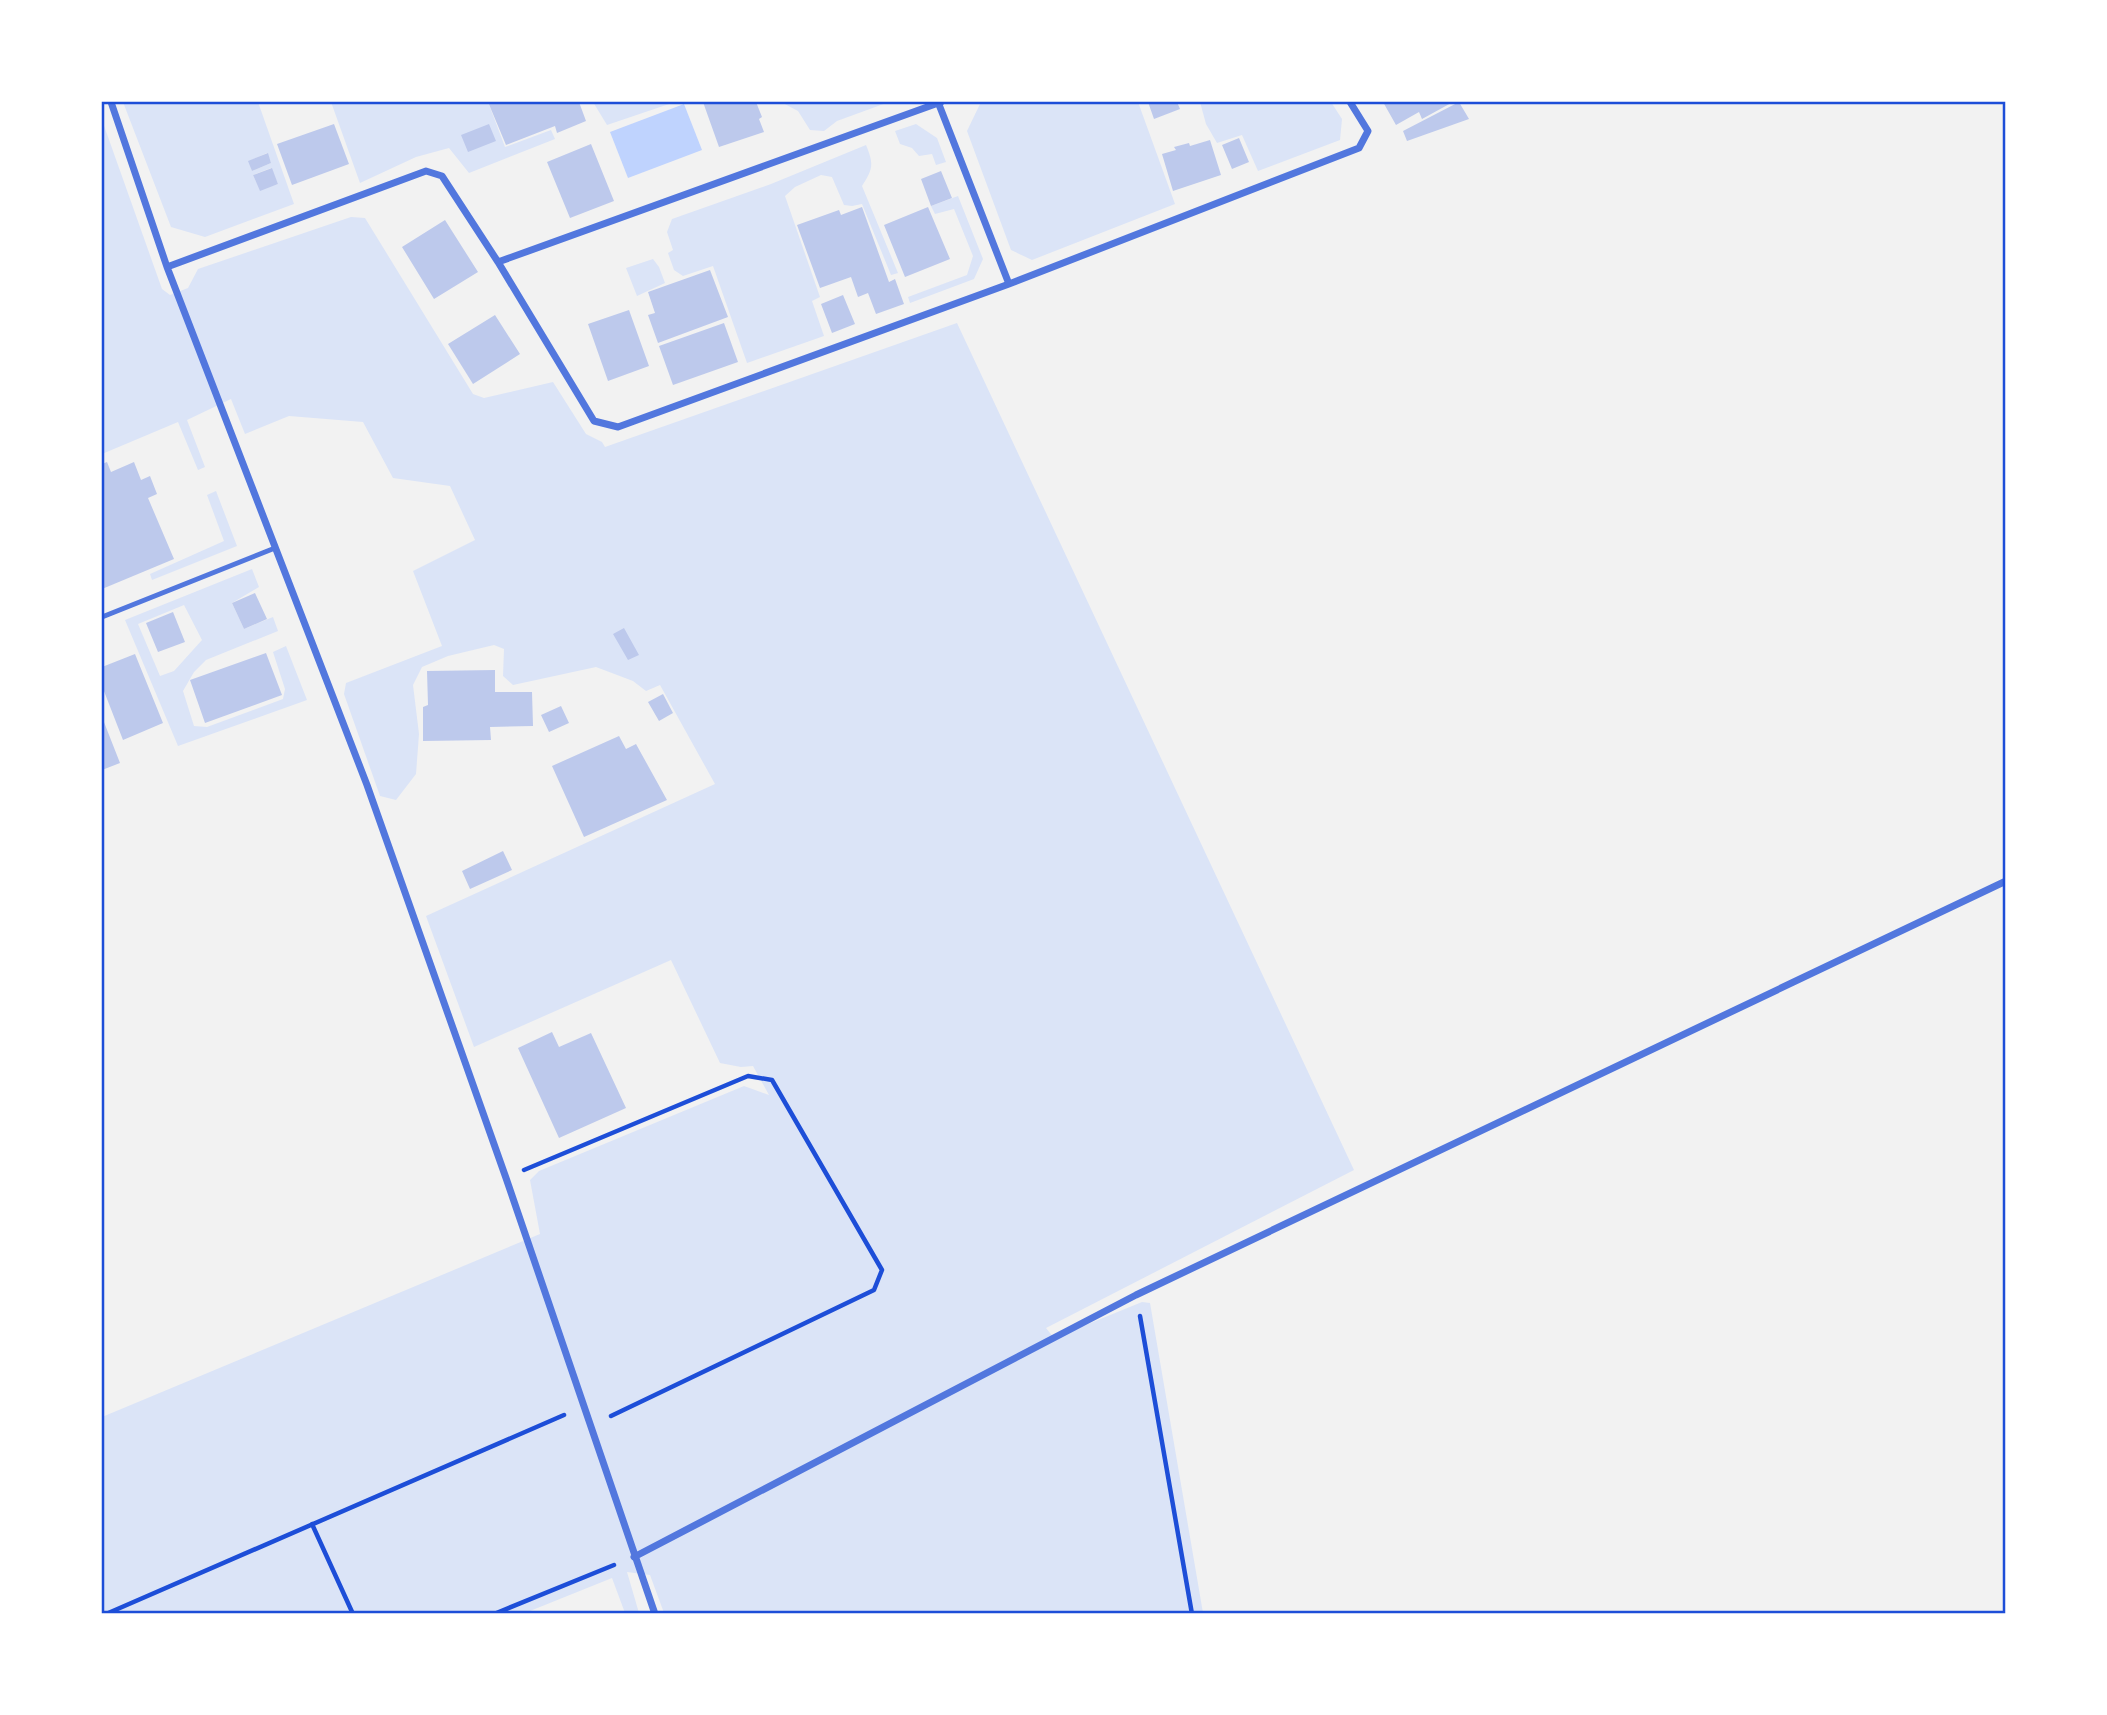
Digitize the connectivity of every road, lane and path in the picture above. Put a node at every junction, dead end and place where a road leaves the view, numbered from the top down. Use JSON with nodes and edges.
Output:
{"nodes":[{"id":1,"x":111,"y":102,"type":"edge"},
{"id":2,"x":940,"y":102,"type":"edge"},
{"id":3,"x":1350,"y":102,"type":"edge"},
{"id":4,"x":498,"y":262,"type":"junction"},
{"id":5,"x":167,"y":267,"type":"junction"},
{"id":6,"x":1009,"y":284,"type":"junction"},
{"id":7,"x":275,"y":548,"type":"junction"},
{"id":8,"x":102,"y":617,"type":"edge"},
{"id":9,"x":2006,"y":881,"type":"edge"},
{"id":10,"x":506,"y":1178,"type":"junction"},
{"id":11,"x":1136,"y":1295,"type":"junction"},
{"id":12,"x":584,"y":1406,"type":"junction"},
{"id":13,"x":591,"y":1425,"type":"junction"},
{"id":14,"x":312,"y":1524,"type":"junction"},
{"id":15,"x":634,"y":1556,"type":"junction"},
{"id":16,"x":106,"y":1614,"type":"edge"},
{"id":17,"x":353,"y":1614,"type":"edge"},
{"id":18,"x":494,"y":1614,"type":"edge"},
{"id":19,"x":655,"y":1614,"type":"edge"},
{"id":20,"x":1192,"y":1614,"type":"edge"}],
"edges":[{"from":1,"to":5,"type":"street"},
{"from":2,"to":4,"type":"street"},
{"from":2,"to":6,"type":"street"},
{"from":3,"to":6,"type":"street"},
{"from":4,"to":5,"type":"street"},
{"from":4,"to":6,"type":"street"},
{"from":5,"to":7,"type":"street"},
{"from":7,"to":8,"type":"lane"},
{"from":7,"to":10,"type":"street"},
{"from":9,"to":11,"type":"street"},
{"from":10,"to":12,"type":"street"},
{"from":10,"to":13,"type":"path"},
{"from":11,"to":15,"type":"street"},
{"from":11,"to":20,"type":"path"},
{"from":12,"to":13,"type":"street"},
{"from":12,"to":14,"type":"path"},
{"from":13,"to":15,"type":"street"},
{"from":14,"to":16,"type":"path"},
{"from":14,"to":17,"type":"path"},
{"from":15,"to":18,"type":"path"},
{"from":15,"to":19,"type":"street"}]}
